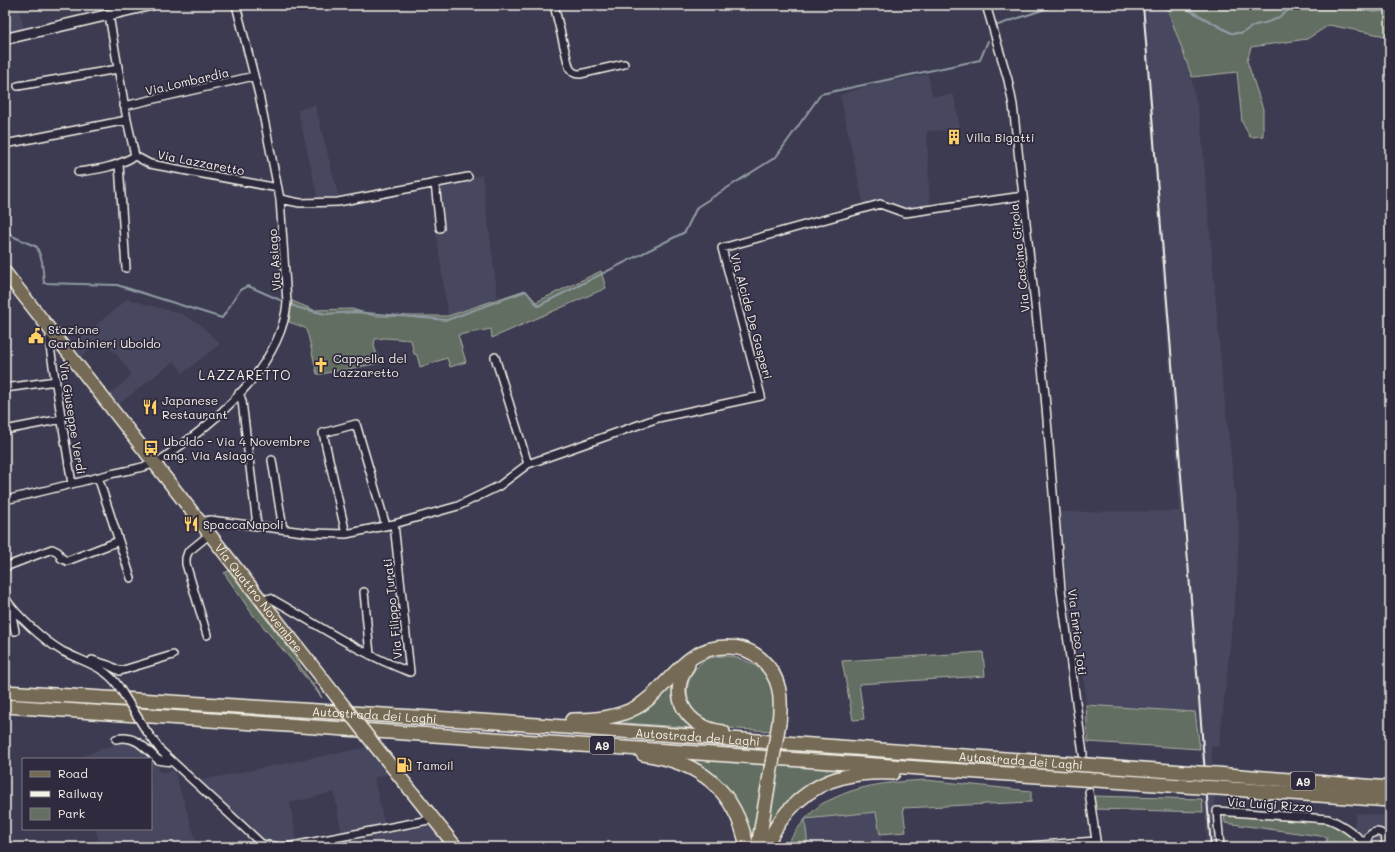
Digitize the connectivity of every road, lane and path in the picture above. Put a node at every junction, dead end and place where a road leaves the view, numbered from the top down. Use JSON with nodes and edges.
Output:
{"nodes":[{"id":1,"x":150,"y":5,"type":"edge"},
{"id":2,"x":236,"y":5,"type":"edge"},
{"id":3,"x":554,"y":5,"type":"edge"},
{"id":4,"x":986,"y":5,"type":"edge"},
{"id":5,"x":137,"y":7,"type":"edge"},
{"id":6,"x":108,"y":15,"type":"junction"},
{"id":7,"x":5,"y":39,"type":"edge"},
{"id":8,"x":624,"y":64,"type":"dead end"},
{"id":9,"x":118,"y":69,"type":"junction"},
{"id":10,"x":254,"y":76,"type":"junction"},
{"id":11,"x":18,"y":86,"type":"dead end"},
{"id":12,"x":124,"y":106,"type":"junction"},
{"id":13,"x":127,"y":120,"type":"junction"},
{"id":14,"x":5,"y":144,"type":"edge"},
{"id":15,"x":135,"y":156,"type":"junction"},
{"id":16,"x":119,"y":164,"type":"junction"},
{"id":17,"x":78,"y":172,"type":"dead end"},
{"id":18,"x":468,"y":177,"type":"dead end"},
{"id":19,"x":435,"y":184,"type":"junction"},
{"id":20,"x":278,"y":188,"type":"junction"},
{"id":21,"x":1023,"y":196,"type":"junction"},
{"id":22,"x":280,"y":199,"type":"junction"},
{"id":23,"x":440,"y":228,"type":"dead end"},
{"id":24,"x":126,"y":268,"type":"dead end"},
{"id":25,"x":5,"y":272,"type":"edge"},
{"id":26,"x":54,"y":334,"type":"junction"},
{"id":27,"x":495,"y":357,"type":"dead end"},
{"id":28,"x":56,"y":381,"type":"junction"},
{"id":29,"x":5,"y":388,"type":"edge"},
{"id":30,"x":239,"y":393,"type":"junction"},
{"id":31,"x":62,"y":419,"type":"junction"},
{"id":32,"x":5,"y":430,"type":"edge"},
{"id":33,"x":272,"y":460,"type":"dead end"},
{"id":34,"x":154,"y":463,"type":"junction"},
{"id":35,"x":528,"y":464,"type":"junction"},
{"id":36,"x":98,"y":477,"type":"junction"},
{"id":37,"x":72,"y":484,"type":"junction"},
{"id":38,"x":5,"y":500,"type":"edge"},
{"id":39,"x":1054,"y":511,"type":"joint"},
{"id":40,"x":201,"y":522,"type":"junction"},
{"id":41,"x":394,"y":524,"type":"junction"},
{"id":42,"x":257,"y":525,"type":"junction"},
{"id":43,"x":386,"y":526,"type":"junction"},
{"id":44,"x":283,"y":529,"type":"junction"},
{"id":45,"x":210,"y":534,"type":"junction"},
{"id":46,"x":346,"y":534,"type":"junction"},
{"id":47,"x":119,"y":541,"type":"junction"},
{"id":48,"x":5,"y":567,"type":"edge"},
{"id":49,"x":131,"y":578,"type":"dead end"},
{"id":50,"x":364,"y":592,"type":"dead end"},
{"id":51,"x":5,"y":598,"type":"edge"},
{"id":52,"x":263,"y":601,"type":"junction"},
{"id":53,"x":10,"y":606,"type":"junction"},
{"id":54,"x":15,"y":630,"type":"dead end"},
{"id":55,"x":207,"y":635,"type":"dead end"},
{"id":56,"x":697,"y":654,"type":"junction"},
{"id":57,"x":172,"y":655,"type":"dead end"},
{"id":58,"x":370,"y":655,"type":"junction"},
{"id":59,"x":80,"y":659,"type":"junction"},
{"id":60,"x":5,"y":692,"type":"edge"},
{"id":61,"x":5,"y":706,"type":"edge"},
{"id":62,"x":497,"y":722,"type":"junction"},
{"id":63,"x":116,"y":739,"type":"dead end"},
{"id":64,"x":582,"y":743,"type":"junction"},
{"id":65,"x":786,"y":743,"type":"junction"},
{"id":66,"x":1083,"y":754,"type":"tunnel mouth"},
{"id":67,"x":173,"y":762,"type":"junction"},
{"id":68,"x":964,"y":770,"type":"junction"},
{"id":69,"x":1390,"y":788,"type":"edge"},
{"id":70,"x":1089,"y":792,"type":"tunnel mouth"},
{"id":71,"x":1390,"y":800,"type":"edge"},
{"id":72,"x":434,"y":819,"type":"junction"},
{"id":73,"x":1353,"y":833,"type":"junction"},
{"id":74,"x":1370,"y":834,"type":"junction"},
{"id":75,"x":1388,"y":836,"type":"edge"},
{"id":76,"x":1096,"y":844,"type":"edge"},
{"id":77,"x":264,"y":845,"type":"edge"},
{"id":78,"x":303,"y":845,"type":"edge"},
{"id":79,"x":1367,"y":846,"type":"edge"},
{"id":80,"x":1390,"y":846,"type":"edge"},
{"id":81,"x":287,"y":847,"type":"edge"},
{"id":82,"x":456,"y":847,"type":"edge"},
{"id":83,"x":747,"y":847,"type":"edge"},
{"id":84,"x":758,"y":847,"type":"edge"},
{"id":85,"x":766,"y":847,"type":"edge"},
{"id":86,"x":1015,"y":847,"type":"edge"},
{"id":87,"x":1220,"y":847,"type":"edge"},
{"id":88,"x":1386,"y":847,"type":"edge"}],
"edges":[{"from":1,"to":5,"type":"street"},
{"from":2,"to":10,"type":"street","name":"Via Asiago"},
{"from":3,"to":8,"type":"street"},
{"from":4,"to":21,"type":"street","name":"Via Cascina Girola"},
{"from":5,"to":6,"type":"street"},
{"from":6,"to":7,"type":"street"},
{"from":6,"to":9,"type":"street"},
{"from":9,"to":11,"type":"street"},
{"from":9,"to":12,"type":"street"},
{"from":10,"to":12,"type":"street","name":"Via Lombardia"},
{"from":10,"to":20,"type":"street","name":"Via Asiago"},
{"from":12,"to":13,"type":"street"},
{"from":13,"to":14,"type":"street"},
{"from":13,"to":15,"type":"street"},
{"from":15,"to":16,"type":"street"},
{"from":15,"to":20,"type":"street","name":"Via Lazzaretto"},
{"from":16,"to":17,"type":"street"},
{"from":16,"to":24,"type":"street"},
{"from":18,"to":19,"type":"street"},
{"from":19,"to":22,"type":"street"},
{"from":19,"to":23,"type":"street"},
{"from":20,"to":22,"type":"street","name":"Via Asiago"},
{"from":21,"to":35,"type":"street","name":"Via Alcide De Gasperi"},
{"from":21,"to":39,"type":"street","name":"Via Cascina Girola"},
{"from":22,"to":30,"type":"street","name":"Via Asiago"},
{"from":25,"to":26,"type":"main road","name":"Via Quattro Novembre"},
{"from":26,"to":28,"type":"street","name":"Via Giuseppe Verdi"},
{"from":26,"to":34,"type":"main road","name":"Via Quattro Novembre"},
{"from":27,"to":35,"type":"street"},
{"from":28,"to":29,"type":"street"},
{"from":28,"to":31,"type":"street","name":"Via Giuseppe Verdi"},
{"from":30,"to":34,"type":"street","name":"Via Asiago"},
{"from":30,"to":42,"type":"street"},
{"from":31,"to":32,"type":"street"},
{"from":31,"to":37,"type":"street","name":"Via Giuseppe Verdi"},
{"from":33,"to":44,"type":"street"},
{"from":34,"to":36,"type":"street"},
{"from":34,"to":40,"type":"main road","name":"Via Quattro Novembre"},
{"from":35,"to":41,"type":"street","name":"Via Alcide De Gasperi"},
{"from":36,"to":37,"type":"street"},
{"from":36,"to":47,"type":"street"},
{"from":37,"to":38,"type":"street"},
{"from":39,"to":66,"type":"street","name":"Via Enrico Toti"},
{"from":40,"to":42,"type":"street","name":"Via Alcide De Gasperi"},
{"from":40,"to":45,"type":"main road","name":"Via Quattro Novembre"},
{"from":41,"to":43,"type":"street","name":"Via Alcide De Gasperi"},
{"from":41,"to":58,"type":"street","name":"Via Filippo Turati"},
{"from":42,"to":44,"type":"street","name":"Via Alcide De Gasperi"},
{"from":43,"to":46,"type":"street","name":"Via Alcide De Gasperi"},
{"from":43,"to":46,"type":"street"},
{"from":44,"to":46,"type":"street","name":"Via Alcide De Gasperi"},
{"from":45,"to":52,"type":"main road","name":"Via Quattro Novembre"},
{"from":45,"to":55,"type":"street"},
{"from":47,"to":48,"type":"street"},
{"from":47,"to":49,"type":"street"},
{"from":50,"to":58,"type":"street"},
{"from":51,"to":53,"type":"street"},
{"from":52,"to":58,"type":"street","name":"Via Filippo Turati"},
{"from":52,"to":72,"type":"main road","name":"Via Quattro Novembre","bridge":true},
{"from":53,"to":54,"type":"street"},
{"from":53,"to":59,"type":"street"},
{"from":56,"to":62,"type":"highway"},
{"from":56,"to":65,"type":"highway"},
{"from":56,"to":84,"type":"highway","bridge":true},
{"from":57,"to":59,"type":"street"},
{"from":59,"to":67,"type":"street","bridge":true},
{"from":60,"to":62,"type":"highway","name":"Autostrada dei Laghi","number":"A9"},
{"from":61,"to":64,"type":"highway","name":"Autostrada dei Laghi","number":"A9"},
{"from":62,"to":65,"type":"highway","name":"Autostrada dei Laghi","number":"A9"},
{"from":63,"to":67,"type":"street"},
{"from":64,"to":68,"type":"highway","name":"Autostrada dei Laghi","number":"A9"},
{"from":64,"to":83,"type":"highway"},
{"from":65,"to":69,"type":"highway","name":"Autostrada dei Laghi","number":"A9","bridge":true},
{"from":67,"to":77,"type":"street"},
{"from":68,"to":71,"type":"highway","name":"Autostrada dei Laghi","number":"A9","bridge":true},
{"from":68,"to":85,"type":"highway"},
{"from":70,"to":76,"type":"street"},
{"from":72,"to":78,"type":"street"},
{"from":72,"to":82,"type":"main road","name":"Via Quattro Novembre"},
{"from":73,"to":74,"type":"street","name":"Via Luigi Rizzo"},
{"from":73,"to":79,"type":"street","name":"Via Luigi Rizzo"},
{"from":73,"to":87,"type":"street","name":"Via Luigi Rizzo"},
{"from":74,"to":75,"type":"street","name":"Via Luigi Rizzo"},
{"from":74,"to":79,"type":"street"},
{"from":75,"to":88,"type":"street"},
{"from":76,"to":86,"type":"street"},
{"from":77,"to":81,"type":"street"},
{"from":78,"to":81,"type":"street"},
{"from":80,"to":88,"type":"street"}]}
